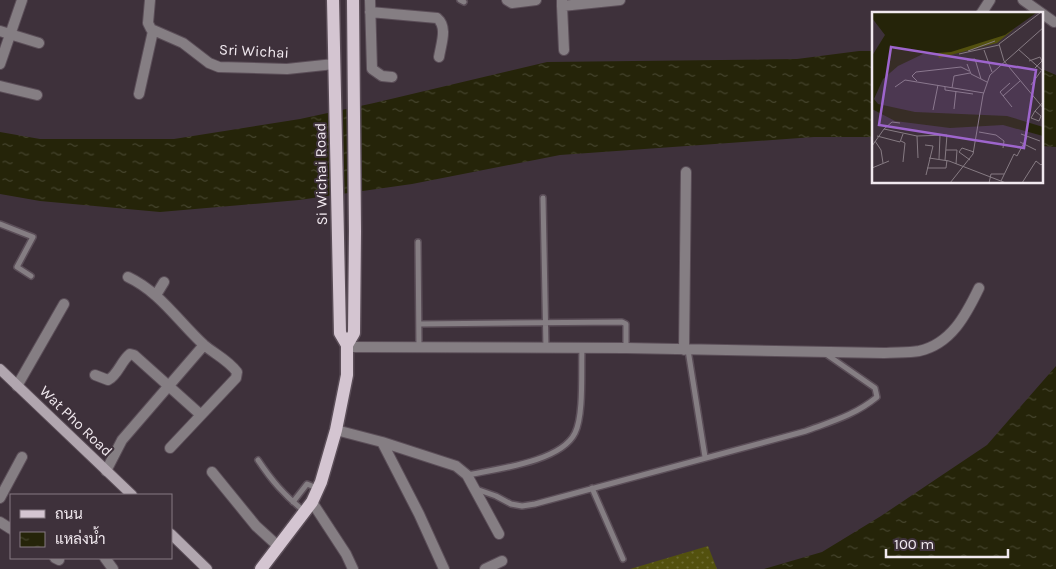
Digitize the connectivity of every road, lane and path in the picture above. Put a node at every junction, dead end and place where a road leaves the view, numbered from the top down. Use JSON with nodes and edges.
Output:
{"nodes":[{"id":1,"x":22,"y":0,"type":"edge"},
{"id":2,"x":150,"y":0,"type":"edge"},
{"id":3,"x":333,"y":0,"type":"edge"},
{"id":4,"x":353,"y":0,"type":"edge"},
{"id":5,"x":370,"y":0,"type":"edge"},
{"id":6,"x":507,"y":0,"type":"edge"},
{"id":7,"x":536,"y":0,"type":"edge"},
{"id":8,"x":620,"y":0,"type":"edge"},
{"id":9,"x":990,"y":0,"type":"edge"},
{"id":10,"x":1023,"y":0,"type":"edge"},
{"id":11,"x":608,"y":1,"type":"edge"},
{"id":12,"x":562,"y":3,"type":"edge"},
{"id":13,"x":370,"y":12,"type":"junction"},
{"id":14,"x":982,"y":12,"type":"edge"},
{"id":15,"x":1040,"y":12,"type":"edge"},
{"id":16,"x":1044,"y":15,"type":"edge"},
{"id":17,"x":1054,"y":22,"type":"dead end"},
{"id":18,"x":152,"y":30,"type":"junction"},
{"id":19,"x":5,"y":33,"type":"edge"},
{"id":20,"x":38,"y":43,"type":"dead end"},
{"id":21,"x":564,"y":50,"type":"dead end"},
{"id":22,"x":439,"y":56,"type":"dead end"},
{"id":23,"x":0,"y":64,"type":"edge"},
{"id":24,"x":334,"y":64,"type":"junction"},
{"id":25,"x":392,"y":77,"type":"dead end"},
{"id":26,"x":0,"y":86,"type":"edge"},
{"id":27,"x":138,"y":94,"type":"dead end"},
{"id":28,"x":36,"y":95,"type":"dead end"},
{"id":29,"x":686,"y":172,"type":"dead end"},
{"id":30,"x":543,"y":198,"type":"dead end"},
{"id":31,"x":0,"y":224,"type":"edge"},
{"id":32,"x":418,"y":242,"type":"dead end"},
{"id":33,"x":31,"y":276,"type":"dead end"},
{"id":34,"x":128,"y":277,"type":"dead end"},
{"id":35,"x":164,"y":282,"type":"dead end"},
{"id":36,"x":979,"y":288,"type":"dead end"},
{"id":37,"x":156,"y":295,"type":"junction"},
{"id":38,"x":64,"y":304,"type":"dead end"},
{"id":39,"x":546,"y":322,"type":"junction"},
{"id":40,"x":419,"y":324,"type":"junction"},
{"id":41,"x":204,"y":345,"type":"junction"},
{"id":42,"x":347,"y":346,"type":"junction"},
{"id":43,"x":419,"y":347,"type":"junction"},
{"id":44,"x":546,"y":348,"type":"junction"},
{"id":45,"x":582,"y":348,"type":"junction"},
{"id":46,"x":626,"y":348,"type":"junction"},
{"id":47,"x":686,"y":350,"type":"junction"},
{"id":48,"x":823,"y":352,"type":"junction"},
{"id":49,"x":2,"y":375,"type":"edge"},
{"id":50,"x":95,"y":375,"type":"dead end"},
{"id":51,"x":17,"y":386,"type":"junction"},
{"id":52,"x":169,"y":387,"type":"junction"},
{"id":53,"x":201,"y":415,"type":"junction"},
{"id":54,"x":336,"y":430,"type":"junction"},
{"id":55,"x":382,"y":442,"type":"junction"},
{"id":56,"x":170,"y":448,"type":"dead end"},
{"id":57,"x":22,"y":457,"type":"dead end"},
{"id":58,"x":705,"y":457,"type":"junction"},
{"id":59,"x":258,"y":460,"type":"dead end"},
{"id":60,"x":106,"y":471,"type":"junction"},
{"id":61,"x":212,"y":472,"type":"dead end"},
{"id":62,"x":467,"y":474,"type":"junction"},
{"id":63,"x":592,"y":488,"type":"junction"},
{"id":64,"x":318,"y":489,"type":"junction"},
{"id":65,"x":476,"y":489,"type":"junction"},
{"id":66,"x":131,"y":494,"type":"edge"},
{"id":67,"x":0,"y":498,"type":"edge"},
{"id":68,"x":293,"y":502,"type":"junction"},
{"id":69,"x":308,"y":507,"type":"junction"},
{"id":70,"x":499,"y":534,"type":"dead end"},
{"id":71,"x":172,"y":535,"type":"edge"},
{"id":72,"x":279,"y":547,"type":"junction"},
{"id":73,"x":623,"y":559,"type":"dead end"},
{"id":74,"x":502,"y":561,"type":"dead end"},
{"id":75,"x":207,"y":569,"type":"edge"},
{"id":76,"x":261,"y":569,"type":"edge"},
{"id":77,"x":353,"y":569,"type":"edge"},
{"id":78,"x":444,"y":569,"type":"edge"},
{"id":79,"x":485,"y":569,"type":"edge"}],
"edges":[{"from":1,"to":19,"type":"street"},
{"from":2,"to":18,"type":"street"},
{"from":3,"to":24,"type":"main road","name":"Si Wichai Road"},
{"from":4,"to":42,"type":"main road"},
{"from":5,"to":13,"type":"street"},
{"from":6,"to":7,"type":"street"},
{"from":8,"to":11,"type":"street"},
{"from":9,"to":14,"type":"street"},
{"from":10,"to":15,"type":"street"},
{"from":11,"to":12,"type":"street"},
{"from":12,"to":21,"type":"street"},
{"from":13,"to":22,"type":"street"},
{"from":13,"to":25,"type":"street"},
{"from":16,"to":17,"type":"street"},
{"from":18,"to":24,"type":"street","name":"Sri Wichai"},
{"from":18,"to":27,"type":"street"},
{"from":19,"to":20,"type":"street"},
{"from":19,"to":23,"type":"street"},
{"from":24,"to":42,"type":"main road","name":"Si Wichai Road"},
{"from":26,"to":28,"type":"street"},
{"from":29,"to":47,"type":"street"},
{"from":30,"to":39,"type":"lane"},
{"from":31,"to":33,"type":"lane"},
{"from":32,"to":40,"type":"lane"},
{"from":34,"to":37,"type":"street"},
{"from":35,"to":37,"type":"street"},
{"from":36,"to":48,"type":"street"},
{"from":37,"to":41,"type":"street"},
{"from":38,"to":51,"type":"street"},
{"from":39,"to":40,"type":"lane"},
{"from":39,"to":44,"type":"lane"},
{"from":39,"to":46,"type":"lane"},
{"from":40,"to":43,"type":"lane"},
{"from":41,"to":52,"type":"street"},
{"from":41,"to":53,"type":"street"},
{"from":42,"to":43,"type":"street"},
{"from":42,"to":54,"type":"main road"},
{"from":43,"to":44,"type":"street"},
{"from":44,"to":45,"type":"street"},
{"from":45,"to":46,"type":"street"},
{"from":45,"to":62,"type":"lane"},
{"from":46,"to":47,"type":"street"},
{"from":47,"to":48,"type":"street"},
{"from":47,"to":58,"type":"lane"},
{"from":48,"to":58,"type":"lane"},
{"from":49,"to":51,"type":"street","name":"Wat Pho Road"},
{"from":50,"to":52,"type":"street"},
{"from":51,"to":60,"type":"street","name":"Wat Pho Road"},
{"from":52,"to":53,"type":"street"},
{"from":52,"to":60,"type":"street"},
{"from":53,"to":56,"type":"street"},
{"from":54,"to":55,"type":"street"},
{"from":54,"to":64,"type":"main road"},
{"from":55,"to":62,"type":"street"},
{"from":55,"to":78,"type":"street"},
{"from":57,"to":67,"type":"street"},
{"from":58,"to":63,"type":"lane"},
{"from":59,"to":68,"type":"lane"},
{"from":60,"to":66,"type":"street","name":"Wat Pho Road"},
{"from":61,"to":72,"type":"street"},
{"from":62,"to":65,"type":"street"},
{"from":63,"to":65,"type":"lane"},
{"from":63,"to":73,"type":"lane"},
{"from":64,"to":68,"type":"lane"},
{"from":64,"to":69,"type":"main road"},
{"from":65,"to":70,"type":"street"},
{"from":68,"to":69,"type":"lane"},
{"from":69,"to":72,"type":"main road"},
{"from":69,"to":77,"type":"street"},
{"from":71,"to":75,"type":"street"},
{"from":72,"to":76,"type":"main road"},
{"from":74,"to":79,"type":"street"}]}
